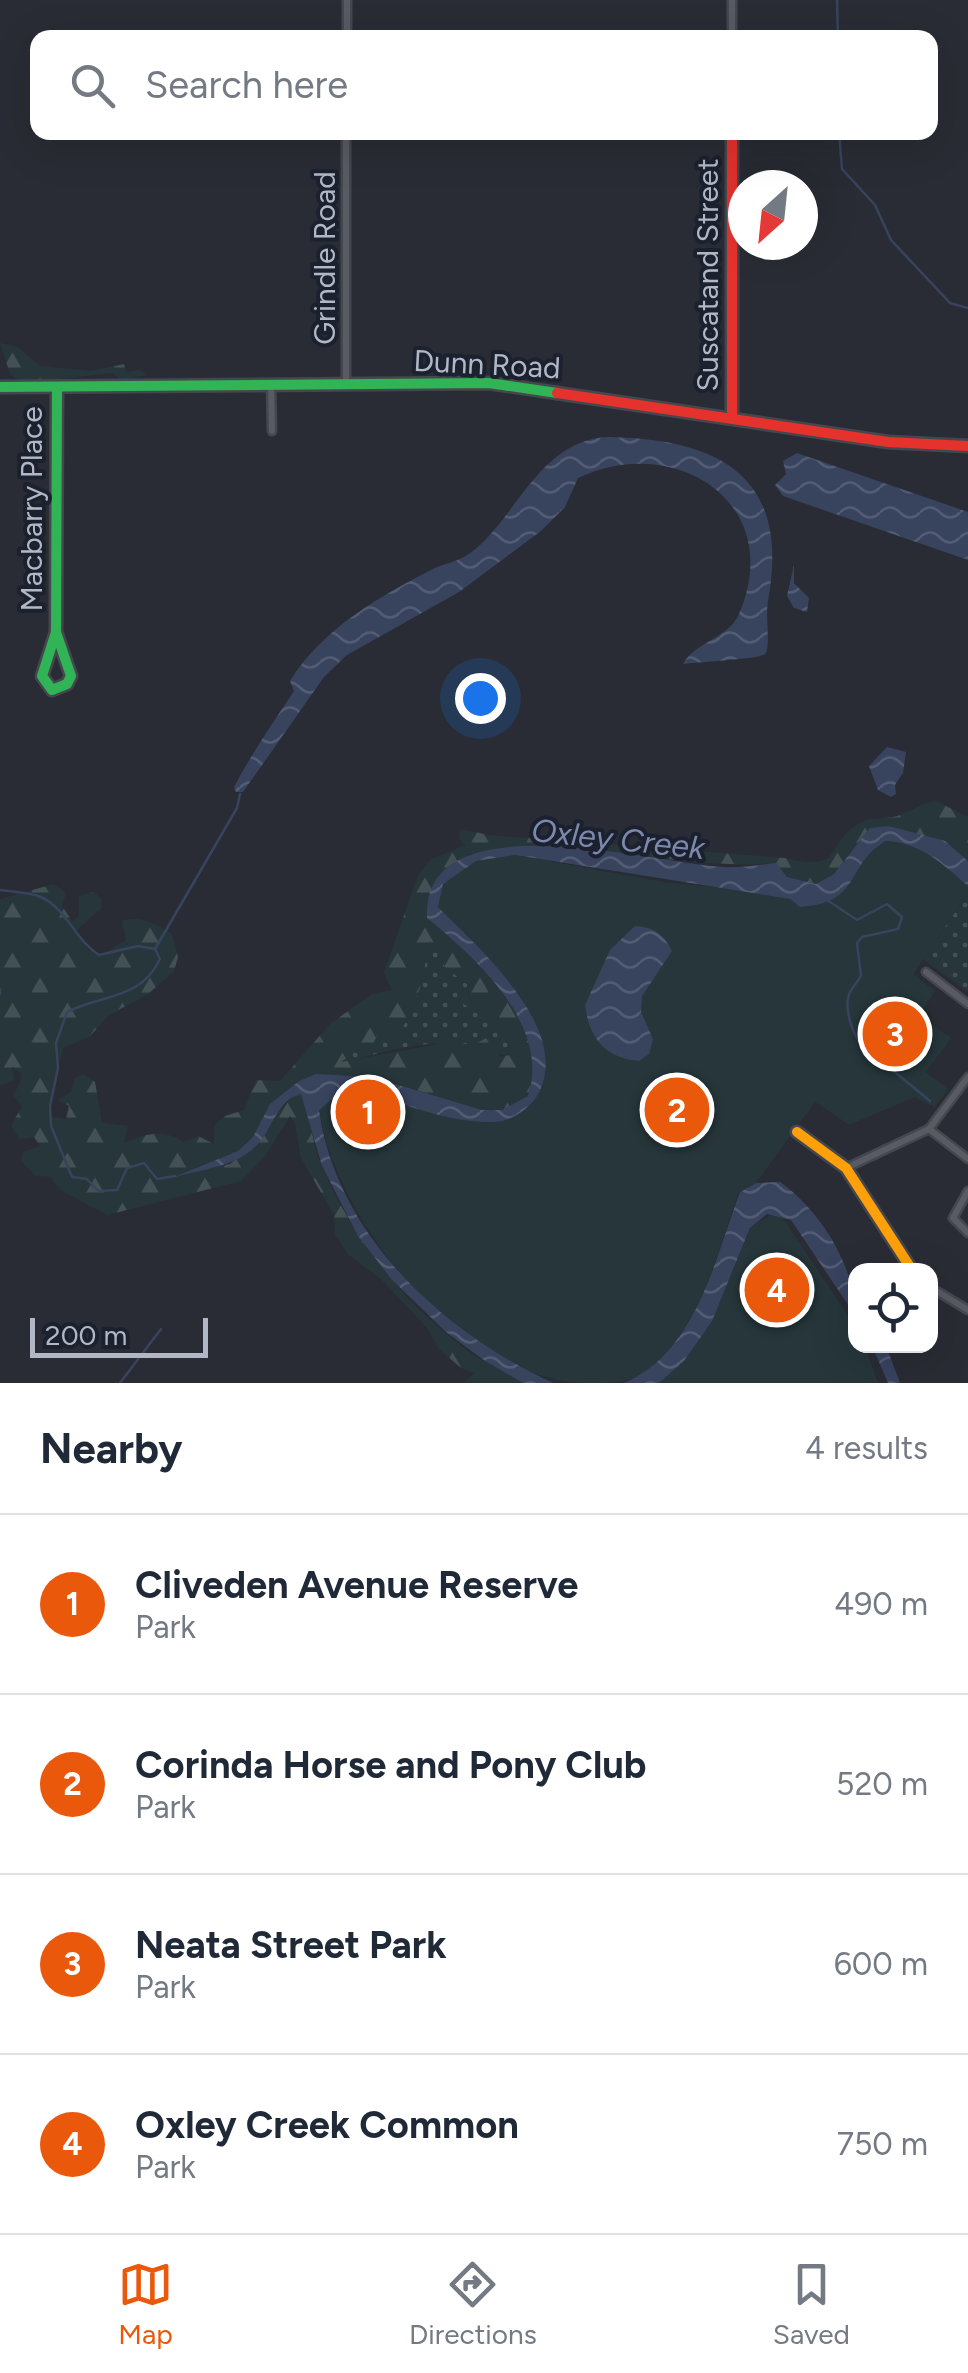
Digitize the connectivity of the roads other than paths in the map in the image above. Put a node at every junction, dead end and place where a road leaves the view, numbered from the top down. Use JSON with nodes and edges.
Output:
{"nodes":[{"id":1,"x":346,"y":0,"type":"edge"},
{"id":2,"x":732,"y":0,"type":"edge"},
{"id":3,"x":346,"y":30,"type":"edge"},
{"id":4,"x":732,"y":30,"type":"edge"},
{"id":5,"x":346,"y":140,"type":"edge"},
{"id":6,"x":732,"y":140,"type":"edge"},
{"id":7,"x":346,"y":384,"type":"junction"},
{"id":8,"x":271,"y":385,"type":"junction"},
{"id":9,"x":0,"y":387,"type":"edge"},
{"id":10,"x":56,"y":387,"type":"junction"},
{"id":11,"x":732,"y":418,"type":"junction"},
{"id":12,"x":272,"y":431,"type":"dead end"},
{"id":13,"x":968,"y":446,"type":"edge"},
{"id":14,"x":56,"y":632,"type":"junction"},
{"id":15,"x":926,"y":972,"type":"dead end"},
{"id":16,"x":968,"y":1004,"type":"edge"},
{"id":17,"x":967,"y":1079,"type":"edge"},
{"id":18,"x":929,"y":1128,"type":"junction"},
{"id":19,"x":797,"y":1132,"type":"dead end"},
{"id":20,"x":968,"y":1158,"type":"edge"},
{"id":21,"x":846,"y":1168,"type":"junction"},
{"id":22,"x":968,"y":1191,"type":"edge"},
{"id":23,"x":968,"y":1233,"type":"edge"},
{"id":24,"x":907,"y":1263,"type":"edge"},
{"id":25,"x":938,"y":1292,"type":"edge"},
{"id":26,"x":968,"y":1310,"type":"edge"}],
"edges":[{"from":1,"to":3,"type":"street"},
{"from":2,"to":4,"type":"street"},
{"from":5,"to":7,"type":"street","name":"Grindle Road"},
{"from":6,"to":11,"type":"street","name":"Suscatand Street"},
{"from":7,"to":8,"type":"street","name":"Dunn Road"},
{"from":7,"to":11,"type":"street","name":"Dunn Road"},
{"from":8,"to":10,"type":"street","name":"Dunn Road"},
{"from":8,"to":12,"type":"street"},
{"from":9,"to":10,"type":"street","name":"Dunn Road"},
{"from":10,"to":14,"type":"street","name":"Macbarry Place"},
{"from":11,"to":13,"type":"street","name":"Dunn Road"},
{"from":14,"to":14,"type":"street","name":"Macbarry Place"},
{"from":15,"to":16,"type":"street"},
{"from":17,"to":18,"type":"street"},
{"from":18,"to":20,"type":"street"},
{"from":18,"to":21,"type":"street"},
{"from":19,"to":21,"type":"street"},
{"from":21,"to":24,"type":"street"},
{"from":22,"to":23,"type":"street"},
{"from":25,"to":26,"type":"street"}]}
